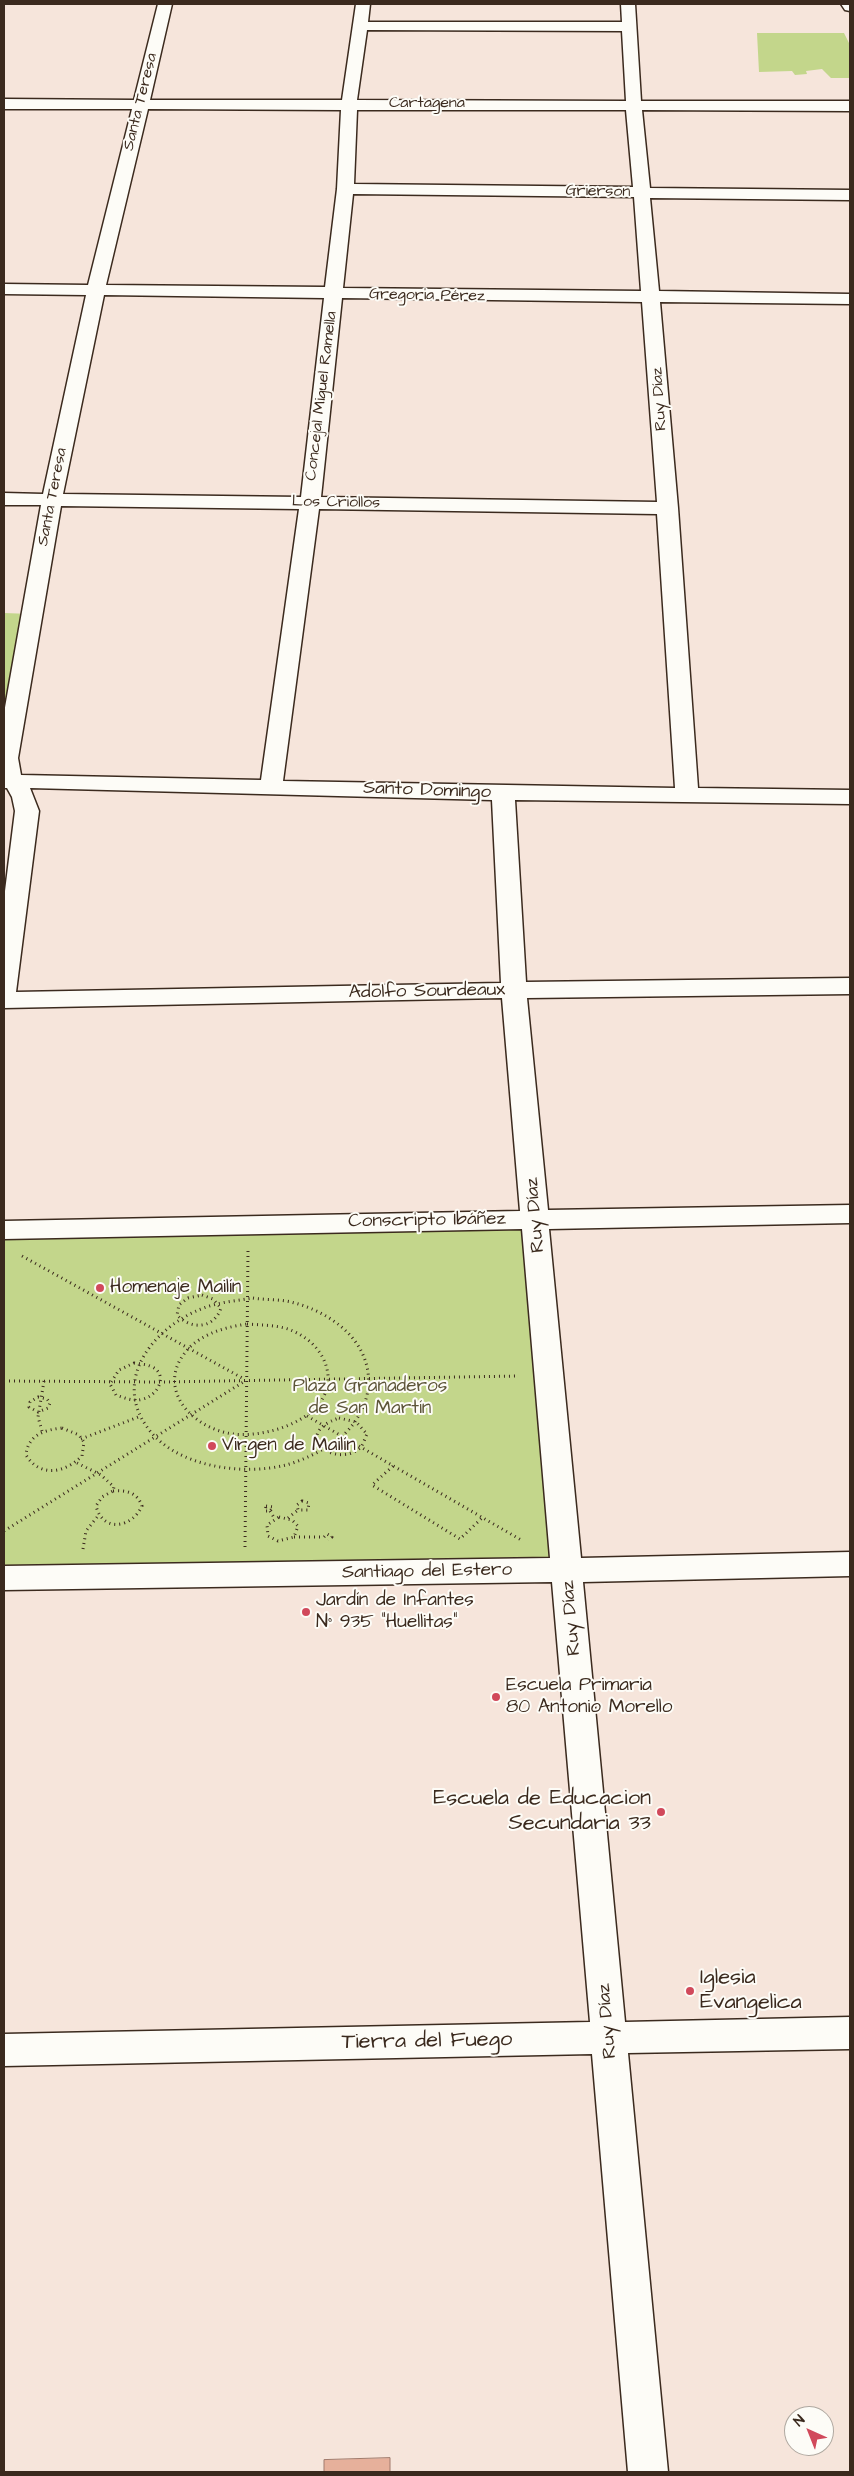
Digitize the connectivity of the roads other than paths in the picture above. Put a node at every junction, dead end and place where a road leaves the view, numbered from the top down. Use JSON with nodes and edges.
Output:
{"nodes":[{"id":1,"x":165,"y":4,"type":"edge"},
{"id":2,"x":363,"y":4,"type":"edge"},
{"id":3,"x":628,"y":4,"type":"edge"},
{"id":4,"x":848,"y":4,"type":"edge"},
{"id":5,"x":850,"y":7,"type":"edge"},
{"id":6,"x":361,"y":26,"type":"junction"},
{"id":7,"x":630,"y":27,"type":"junction"},
{"id":8,"x":4,"y":104,"type":"edge"},
{"id":9,"x":141,"y":104,"type":"junction"},
{"id":10,"x":349,"y":104,"type":"junction"},
{"id":11,"x":634,"y":104,"type":"junction"},
{"id":12,"x":850,"y":106,"type":"edge"},
{"id":13,"x":345,"y":189,"type":"junction"},
{"id":14,"x":643,"y":192,"type":"junction"},
{"id":15,"x":850,"y":194,"type":"edge"},
{"id":16,"x":4,"y":289,"type":"edge"},
{"id":17,"x":96,"y":290,"type":"junction"},
{"id":18,"x":334,"y":295,"type":"junction"},
{"id":19,"x":652,"y":298,"type":"junction"},
{"id":20,"x":850,"y":299,"type":"edge"},
{"id":21,"x":4,"y":499,"type":"edge"},
{"id":22,"x":52,"y":499,"type":"junction"},
{"id":23,"x":310,"y":503,"type":"junction"},
{"id":24,"x":668,"y":508,"type":"junction"},
{"id":25,"x":8,"y":781,"type":"edge"},
{"id":26,"x":271,"y":787,"type":"junction"},
{"id":27,"x":503,"y":793,"type":"junction"},
{"id":28,"x":687,"y":795,"type":"junction"},
{"id":29,"x":850,"y":797,"type":"edge"},
{"id":30,"x":850,"y":986,"type":"edge"},
{"id":31,"x":514,"y":990,"type":"junction"},
{"id":32,"x":4,"y":991,"type":"edge"},
{"id":33,"x":4,"y":1000,"type":"edge"},
{"id":34,"x":850,"y":1214,"type":"edge"},
{"id":35,"x":536,"y":1219,"type":"junction"},
{"id":36,"x":4,"y":1230,"type":"edge"},
{"id":37,"x":850,"y":1564,"type":"edge"},
{"id":38,"x":568,"y":1570,"type":"junction"},
{"id":39,"x":4,"y":1578,"type":"edge"},
{"id":40,"x":850,"y":2033,"type":"edge"},
{"id":41,"x":609,"y":2038,"type":"junction"},
{"id":42,"x":4,"y":2050,"type":"edge"},
{"id":43,"x":648,"y":2472,"type":"edge"}],
"edges":[{"from":1,"to":9,"type":"street","name":"Santa Teresa"},
{"from":2,"to":6,"type":"street","name":"Concejal Miguel Ramella"},
{"from":3,"to":7,"type":"street","name":"Ruy Díaz"},
{"from":4,"to":5,"type":"street"},
{"from":6,"to":7,"type":"street"},
{"from":6,"to":10,"type":"street","name":"Concejal Miguel Ramella"},
{"from":7,"to":11,"type":"street","name":"Ruy Díaz"},
{"from":8,"to":9,"type":"street","name":"Cartagena"},
{"from":9,"to":10,"type":"street","name":"Cartagena"},
{"from":9,"to":17,"type":"street","name":"Santa Teresa"},
{"from":10,"to":11,"type":"street","name":"Cartagena"},
{"from":10,"to":13,"type":"street","name":"Concejal Miguel Ramella"},
{"from":11,"to":12,"type":"street","name":"Cartagena"},
{"from":11,"to":14,"type":"street","name":"Ruy Díaz"},
{"from":13,"to":14,"type":"street","name":"Grierson"},
{"from":13,"to":18,"type":"street","name":"Concejal Miguel Ramella"},
{"from":14,"to":15,"type":"street","name":"Grierson"},
{"from":14,"to":19,"type":"street","name":"Ruy Díaz"},
{"from":16,"to":17,"type":"street","name":"Gregoria Pérez"},
{"from":17,"to":18,"type":"street","name":"Gregoria Pérez"},
{"from":17,"to":22,"type":"street","name":"Santa Teresa"},
{"from":18,"to":19,"type":"street","name":"Gregoria Pérez"},
{"from":18,"to":23,"type":"street","name":"Concejal Miguel Ramella"},
{"from":19,"to":20,"type":"street","name":"Gregoria Pérez"},
{"from":19,"to":24,"type":"street","name":"Ruy Díaz"},
{"from":21,"to":22,"type":"street","name":"Los Criollos"},
{"from":22,"to":23,"type":"street","name":"Los Criollos"},
{"from":22,"to":25,"type":"street","name":"Santa Teresa"},
{"from":23,"to":24,"type":"street","name":"Los Criollos"},
{"from":23,"to":26,"type":"street","name":"Concejal Miguel Ramella"},
{"from":24,"to":28,"type":"street","name":"Ruy Díaz"},
{"from":25,"to":26,"type":"street","name":"Santo Domingo"},
{"from":25,"to":32,"type":"street","name":"Santa Teresa"},
{"from":26,"to":27,"type":"street","name":"Santo Domingo"},
{"from":27,"to":28,"type":"street","name":"Santo Domingo"},
{"from":27,"to":31,"type":"street","name":"Ruy Díaz"},
{"from":28,"to":29,"type":"street","name":"Santo Domingo"},
{"from":30,"to":31,"type":"street","name":"Adolfo Sourdeaux"},
{"from":31,"to":33,"type":"street","name":"Adolfo Sourdeaux"},
{"from":31,"to":35,"type":"street","name":"Ruy Díaz"},
{"from":34,"to":35,"type":"street","name":"Conscripto Ibáñez"},
{"from":35,"to":36,"type":"street","name":"Conscripto Ibáñez"},
{"from":35,"to":38,"type":"street","name":"Ruy Díaz"},
{"from":37,"to":38,"type":"street","name":"Santiago del Estero"},
{"from":38,"to":39,"type":"street","name":"Santiago del Estero"},
{"from":38,"to":41,"type":"street","name":"Ruy Díaz"},
{"from":40,"to":41,"type":"street","name":"Tierra del Fuego"},
{"from":41,"to":42,"type":"street","name":"Tierra del Fuego"},
{"from":41,"to":43,"type":"street","name":"Ruy Díaz"}]}
